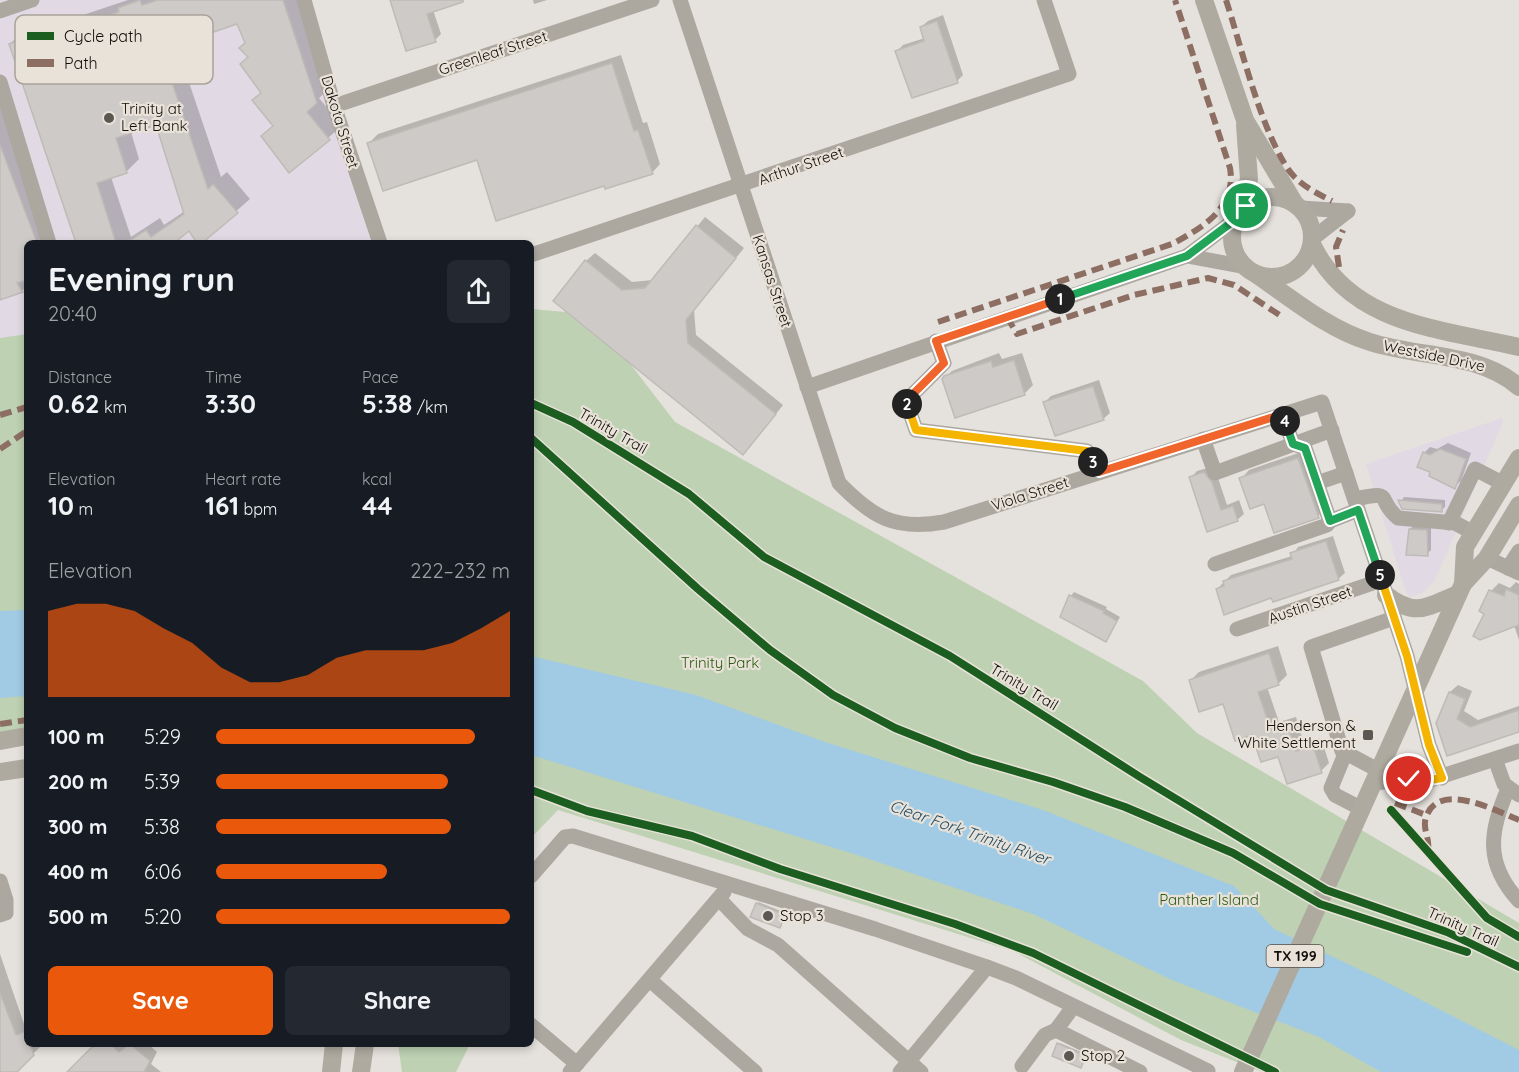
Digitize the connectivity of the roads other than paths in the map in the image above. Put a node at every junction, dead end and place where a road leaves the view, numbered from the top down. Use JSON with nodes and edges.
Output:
{"nodes":[{"id":1,"x":32,"y":0,"type":"edge"},
{"id":2,"x":304,"y":0,"type":"edge"},
{"id":3,"x":652,"y":0,"type":"edge"},
{"id":4,"x":680,"y":0,"type":"edge"},
{"id":5,"x":1044,"y":0,"type":"edge"},
{"id":6,"x":1204,"y":0,"type":"edge"},
{"id":7,"x":0,"y":10,"type":"edge"},
{"id":8,"x":0,"y":82,"type":"edge"},
{"id":9,"x":334,"y":106,"type":"junction"},
{"id":10,"x":1245,"y":120,"type":"junction"},
{"id":11,"x":741,"y":187,"type":"junction"},
{"id":12,"x":1298,"y":206,"type":"junction"},
{"id":13,"x":1238,"y":216,"type":"junction"},
{"id":14,"x":48,"y":240,"type":"edge"},
{"id":15,"x":379,"y":240,"type":"edge"},
{"id":16,"x":1312,"y":242,"type":"junction"},
{"id":17,"x":534,"y":254,"type":"edge"},
{"id":18,"x":1187,"y":256,"type":"junction"},
{"id":19,"x":1251,"y":270,"type":"junction"},
{"id":20,"x":936,"y":341,"type":"junction"},
{"id":21,"x":1519,"y":347,"type":"edge"},
{"id":22,"x":807,"y":387,"type":"junction"},
{"id":23,"x":1519,"y":387,"type":"edge"},
{"id":24,"x":1283,"y":414,"type":"junction"},
{"id":25,"x":1332,"y":430,"type":"junction"},
{"id":26,"x":1203,"y":439,"type":"junction"},
{"id":27,"x":1293,"y":444,"type":"junction"},
{"id":28,"x":1519,"y":458,"type":"edge"},
{"id":29,"x":1099,"y":472,"type":"junction"},
{"id":30,"x":1346,"y":473,"type":"junction"},
{"id":31,"x":1317,"y":483,"type":"junction"},
{"id":32,"x":1502,"y":483,"type":"junction"},
{"id":33,"x":1519,"y":504,"type":"edge"},
{"id":34,"x":1356,"y":505,"type":"junction"},
{"id":35,"x":1330,"y":521,"type":"junction"},
{"id":36,"x":1449,"y":523,"type":"junction"},
{"id":37,"x":908,"y":525,"type":"joint"},
{"id":38,"x":1472,"y":532,"type":"junction"},
{"id":39,"x":1519,"y":551,"type":"edge"},
{"id":40,"x":1487,"y":558,"type":"junction"},
{"id":41,"x":1215,"y":564,"type":"dead end"},
{"id":42,"x":1514,"y":571,"type":"edge"},
{"id":43,"x":1384,"y":587,"type":"junction"},
{"id":44,"x":1461,"y":589,"type":"junction"},
{"id":45,"x":1394,"y":618,"type":"junction"},
{"id":46,"x":1237,"y":629,"type":"dead end"},
{"id":47,"x":1414,"y":689,"type":"junction"},
{"id":48,"x":24,"y":737,"type":"edge"},
{"id":49,"x":0,"y":741,"type":"edge"},
{"id":50,"x":1519,"y":751,"type":"edge"},
{"id":51,"x":1345,"y":754,"type":"junction"},
{"id":52,"x":1496,"y":759,"type":"junction"},
{"id":53,"x":24,"y":768,"type":"edge"},
{"id":54,"x":0,"y":772,"type":"edge"},
{"id":55,"x":1378,"y":777,"type":"junction"},
{"id":56,"x":1442,"y":778,"type":"junction"},
{"id":57,"x":1514,"y":792,"type":"edge"},
{"id":58,"x":1362,"y":809,"type":"junction"},
{"id":59,"x":534,"y":873,"type":"edge"},
{"id":60,"x":0,"y":881,"type":"edge"},
{"id":61,"x":731,"y":884,"type":"junction"},
{"id":62,"x":719,"y":899,"type":"junction"},
{"id":63,"x":1519,"y":901,"type":"edge"},
{"id":64,"x":0,"y":915,"type":"edge"},
{"id":65,"x":987,"y":967,"type":"junction"},
{"id":66,"x":651,"y":981,"type":"junction"},
{"id":67,"x":1073,"y":1007,"type":"junction"},
{"id":68,"x":534,"y":1029,"type":"edge"},
{"id":69,"x":1056,"y":1030,"type":"junction"},
{"id":70,"x":334,"y":1047,"type":"edge"},
{"id":71,"x":365,"y":1047,"type":"edge"},
{"id":72,"x":1022,"y":1066,"type":"dead end"},
{"id":73,"x":1182,"y":1066,"type":"edge"},
{"id":74,"x":905,"y":1067,"type":"edge"},
{"id":75,"x":574,"y":1068,"type":"edge"},
{"id":76,"x":1208,"y":1071,"type":"edge"},
{"id":77,"x":331,"y":1072,"type":"edge"},
{"id":78,"x":362,"y":1072,"type":"edge"},
{"id":79,"x":755,"y":1072,"type":"edge"},
{"id":80,"x":921,"y":1072,"type":"edge"},
{"id":81,"x":1140,"y":1072,"type":"edge"},
{"id":82,"x":1243,"y":1072,"type":"edge"}],
"edges":[{"from":1,"to":7,"type":"street"},
{"from":2,"to":9,"type":"street","name":"Dakota Street"},
{"from":3,"to":9,"type":"street","name":"Greenleaf Street"},
{"from":4,"to":11,"type":"street","name":"Kansas Street"},
{"from":5,"to":11,"type":"street","name":"Arthur Street"},
{"from":6,"to":10,"type":"main road"},
{"from":8,"to":14,"type":"street"},
{"from":9,"to":15,"type":"street","name":"Dakota Street"},
{"from":10,"to":12,"type":"main road"},
{"from":10,"to":13,"type":"main road"},
{"from":11,"to":17,"type":"street","name":"Arthur Street"},
{"from":11,"to":22,"type":"street","name":"Kansas Street"},
{"from":12,"to":13,"type":"main road"},
{"from":12,"to":16,"type":"main road"},
{"from":12,"to":16,"type":"street"},
{"from":13,"to":18,"type":"street"},
{"from":13,"to":19,"type":"main road"},
{"from":16,"to":19,"type":"main road"},
{"from":16,"to":21,"type":"main road","name":"Westside Drive"},
{"from":18,"to":19,"type":"street"},
{"from":18,"to":20,"type":"street"},
{"from":19,"to":23,"type":"main road","name":"Westside Drive"},
{"from":20,"to":22,"type":"street"},
{"from":20,"to":29,"type":"street"},
{"from":22,"to":37,"type":"street","name":"Kansas Street"},
{"from":24,"to":25,"type":"street","name":"Viola Street"},
{"from":24,"to":26,"type":"street","name":"Viola Street"},
{"from":24,"to":27,"type":"street"},
{"from":25,"to":27,"type":"street"},
{"from":25,"to":30,"type":"street"},
{"from":26,"to":27,"type":"street"},
{"from":26,"to":29,"type":"street","name":"Viola Street"},
{"from":27,"to":31,"type":"street"},
{"from":28,"to":32,"type":"main road","number":"TX 199"},
{"from":29,"to":37,"type":"street","name":"Viola Street"},
{"from":30,"to":31,"type":"street"},
{"from":30,"to":34,"type":"street"},
{"from":31,"to":35,"type":"street"},
{"from":32,"to":36,"type":"street"},
{"from":32,"to":38,"type":"main road","number":"TX 199"},
{"from":33,"to":40,"type":"main road","number":"TX 199"},
{"from":34,"to":35,"type":"street"},
{"from":34,"to":36,"type":"street"},
{"from":34,"to":43,"type":"street"},
{"from":35,"to":41,"type":"street"},
{"from":36,"to":38,"type":"street"},
{"from":38,"to":44,"type":"main road","number":"TX 199"},
{"from":39,"to":42,"type":"street"},
{"from":40,"to":42,"type":"street"},
{"from":40,"to":44,"type":"main road","number":"TX 199"},
{"from":43,"to":44,"type":"main road"},
{"from":43,"to":45,"type":"street"},
{"from":43,"to":46,"type":"street","name":"Austin Street"},
{"from":44,"to":47,"type":"main road","number":"TX 199"},
{"from":45,"to":47,"type":"street"},
{"from":45,"to":51,"type":"street"},
{"from":47,"to":55,"type":"main road","number":"TX 199"},
{"from":47,"to":56,"type":"street"},
{"from":48,"to":49,"type":"main road"},
{"from":50,"to":52,"type":"street"},
{"from":51,"to":55,"type":"street"},
{"from":51,"to":58,"type":"street"},
{"from":52,"to":56,"type":"street"},
{"from":52,"to":57,"type":"street"},
{"from":53,"to":54,"type":"main road"},
{"from":55,"to":56,"type":"street"},
{"from":55,"to":58,"type":"main road","number":"TX 199"},
{"from":57,"to":63,"type":"street"},
{"from":58,"to":82,"type":"main road","number":"TX 199"},
{"from":59,"to":61,"type":"street"},
{"from":60,"to":64,"type":"street"},
{"from":61,"to":62,"type":"street"},
{"from":61,"to":65,"type":"street"},
{"from":62,"to":66,"type":"street"},
{"from":62,"to":74,"type":"street"},
{"from":65,"to":67,"type":"street"},
{"from":65,"to":74,"type":"street"},
{"from":66,"to":75,"type":"street"},
{"from":66,"to":79,"type":"street"},
{"from":67,"to":69,"type":"street"},
{"from":67,"to":73,"type":"street"},
{"from":68,"to":75,"type":"street"},
{"from":69,"to":72,"type":"street"},
{"from":69,"to":81,"type":"street"},
{"from":70,"to":77,"type":"main road"},
{"from":71,"to":78,"type":"main road"},
{"from":73,"to":76,"type":"street"},
{"from":74,"to":80,"type":"street"}]}
